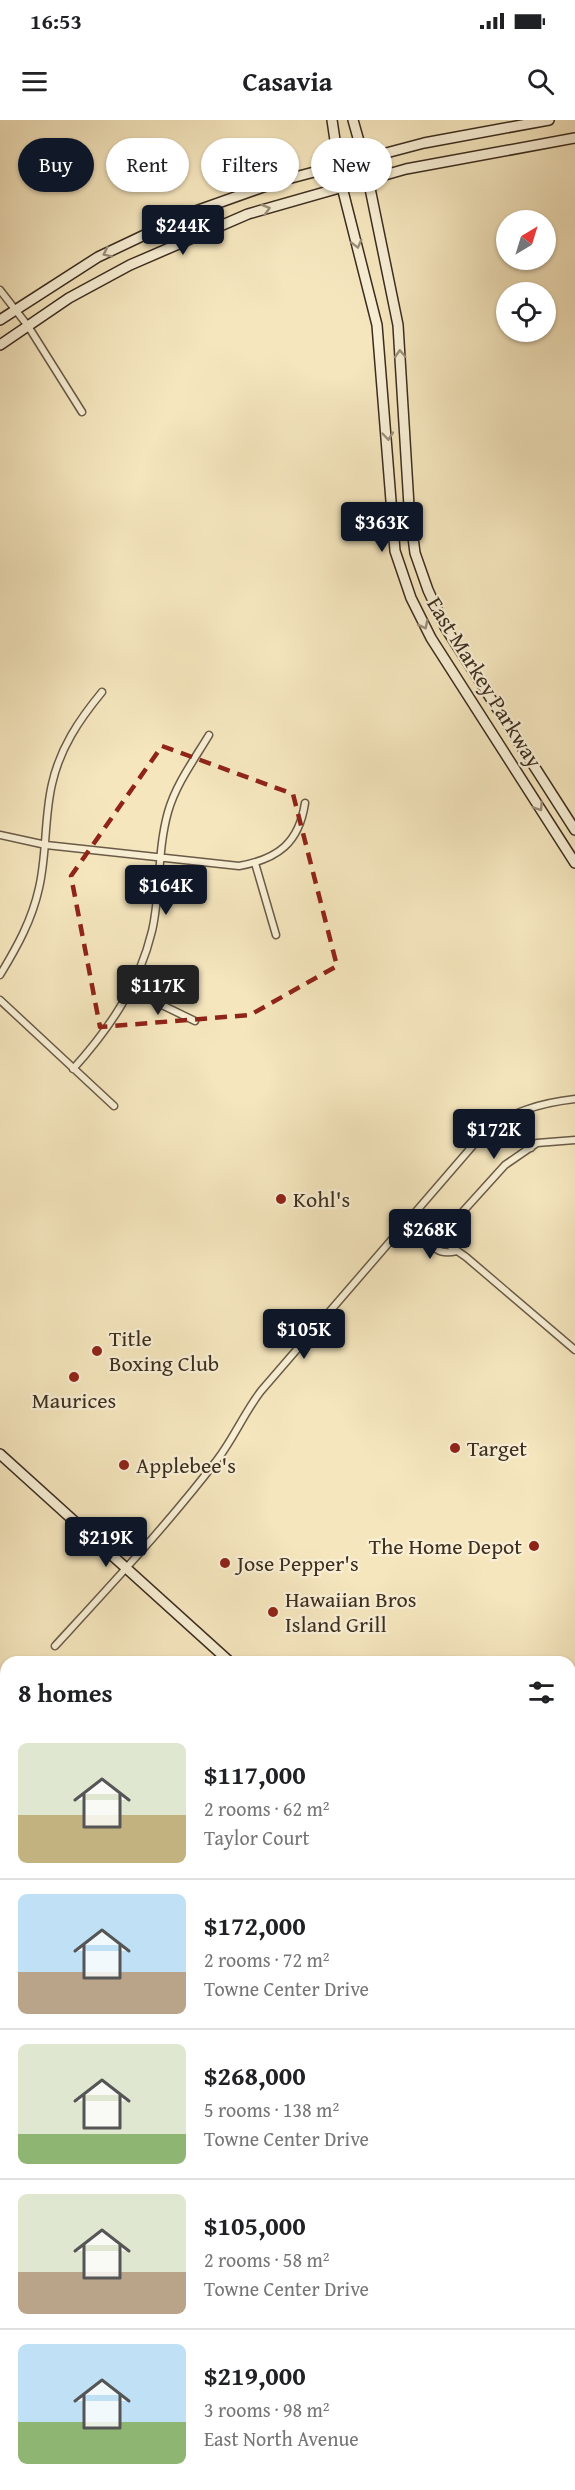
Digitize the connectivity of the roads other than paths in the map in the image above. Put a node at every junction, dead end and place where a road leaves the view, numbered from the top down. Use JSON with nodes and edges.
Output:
{"nodes":[{"id":1,"x":332,"y":120,"type":"edge"},
{"id":2,"x":353,"y":120,"type":"edge"},
{"id":3,"x":549,"y":120,"type":"edge"},
{"id":4,"x":334,"y":138,"type":"edge"},
{"id":5,"x":358,"y":138,"type":"edge"},
{"id":6,"x":575,"y":138,"type":"edge"},
{"id":7,"x":392,"y":152,"type":"edge"},
{"id":8,"x":311,"y":172,"type":"edge"},
{"id":9,"x":392,"y":174,"type":"edge"},
{"id":10,"x":325,"y":192,"type":"edge"},
{"id":11,"x":343,"y":192,"type":"edge"},
{"id":12,"x":370,"y":192,"type":"edge"},
{"id":13,"x":0,"y":290,"type":"edge"},
{"id":14,"x":14,"y":311,"type":"junction"},
{"id":15,"x":0,"y":320,"type":"edge"},
{"id":16,"x":27,"y":327,"type":"junction"},
{"id":17,"x":0,"y":345,"type":"edge"},
{"id":18,"x":82,"y":412,"type":"dead end"},
{"id":19,"x":102,"y":692,"type":"dead end"},
{"id":20,"x":209,"y":735,"type":"dead end"},
{"id":21,"x":305,"y":803,"type":"dead end"},
{"id":22,"x":575,"y":830,"type":"edge"},
{"id":23,"x":0,"y":836,"type":"edge"},
{"id":24,"x":46,"y":845,"type":"junction"},
{"id":25,"x":159,"y":859,"type":"junction"},
{"id":26,"x":255,"y":863,"type":"junction"},
{"id":27,"x":575,"y":863,"type":"edge"},
{"id":28,"x":276,"y":934,"type":"dead end"},
{"id":29,"x":0,"y":975,"type":"edge"},
{"id":30,"x":131,"y":990,"type":"junction"},
{"id":31,"x":0,"y":1000,"type":"edge"},
{"id":32,"x":195,"y":1021,"type":"dead end"},
{"id":33,"x":73,"y":1069,"type":"junction"},
{"id":34,"x":575,"y":1099,"type":"edge"},
{"id":35,"x":114,"y":1106,"type":"dead end"},
{"id":36,"x":511,"y":1116,"type":"junction"},
{"id":37,"x":575,"y":1140,"type":"edge"},
{"id":38,"x":531,"y":1148,"type":"junction"},
{"id":39,"x":410,"y":1218,"type":"junction"},
{"id":40,"x":429,"y":1232,"type":"junction"},
{"id":41,"x":438,"y":1239,"type":"junction"},
{"id":42,"x":457,"y":1251,"type":"junction"},
{"id":43,"x":575,"y":1350,"type":"edge"},
{"id":44,"x":0,"y":1454,"type":"edge"},
{"id":45,"x":127,"y":1568,"type":"junction"},
{"id":46,"x":55,"y":1646,"type":"dead end"},
{"id":47,"x":224,"y":1656,"type":"edge"}],
"edges":[{"from":1,"to":4,"type":"street","name":"East Markey Parkway"},
{"from":2,"to":5,"type":"street","name":"East Markey Parkway"},
{"from":3,"to":7,"type":"street"},
{"from":6,"to":9,"type":"street"},
{"from":8,"to":14,"type":"street","one_way":true},
{"from":16,"to":10,"type":"street","one_way":true},
{"from":11,"to":27,"type":"street","name":"East Markey Parkway","one_way":true},
{"from":22,"to":12,"type":"street","name":"East Markey Parkway","one_way":true},
{"from":13,"to":14,"type":"street"},
{"from":14,"to":15,"type":"street"},
{"from":14,"to":16,"type":"street"},
{"from":16,"to":17,"type":"street"},
{"from":16,"to":18,"type":"street"},
{"from":19,"to":24,"type":"street"},
{"from":20,"to":25,"type":"street"},
{"from":21,"to":26,"type":"street"},
{"from":23,"to":24,"type":"street"},
{"from":24,"to":25,"type":"street"},
{"from":24,"to":29,"type":"street"},
{"from":25,"to":26,"type":"street"},
{"from":25,"to":30,"type":"street"},
{"from":26,"to":28,"type":"street"},
{"from":30,"to":32,"type":"street"},
{"from":30,"to":33,"type":"street"},
{"from":31,"to":33,"type":"street"},
{"from":33,"to":35,"type":"street"},
{"from":34,"to":36,"type":"street"},
{"from":36,"to":38,"type":"street"},
{"from":36,"to":39,"type":"street"},
{"from":37,"to":38,"type":"street"},
{"from":38,"to":41,"type":"street"},
{"from":39,"to":40,"type":"street"},
{"from":39,"to":45,"type":"street"},
{"from":40,"to":41,"type":"street"},
{"from":40,"to":42,"type":"street"},
{"from":41,"to":42,"type":"street"},
{"from":42,"to":43,"type":"street"},
{"from":44,"to":45,"type":"street"},
{"from":45,"to":46,"type":"street"},
{"from":45,"to":47,"type":"street"}]}
